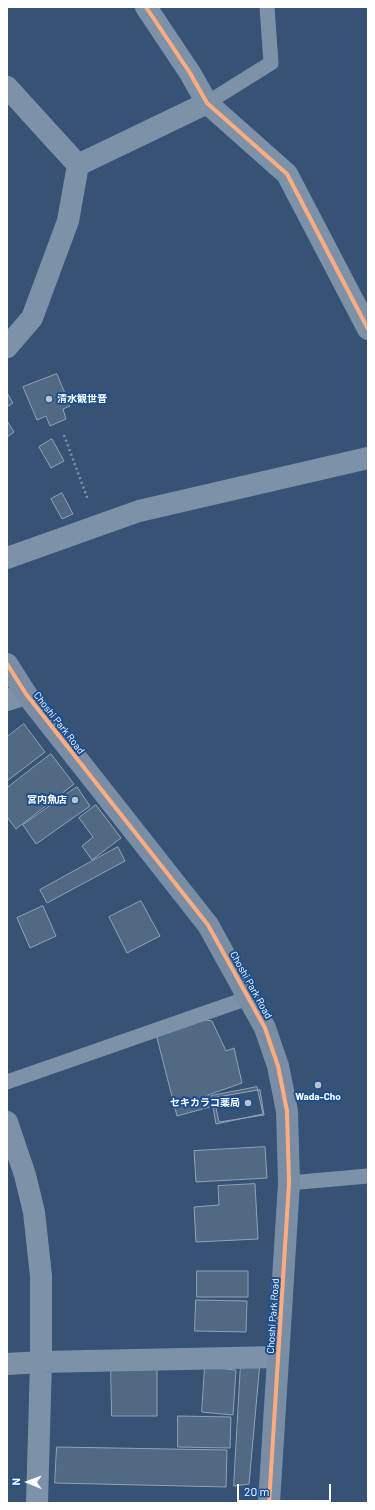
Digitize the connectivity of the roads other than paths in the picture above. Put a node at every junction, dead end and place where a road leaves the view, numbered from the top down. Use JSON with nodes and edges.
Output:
{"nodes":[{"id":1,"x":146,"y":7,"type":"edge"},
{"id":2,"x":267,"y":7,"type":"edge"},
{"id":3,"x":7,"y":87,"type":"edge"},
{"id":4,"x":207,"y":102,"type":"junction"},
{"id":5,"x":78,"y":165,"type":"junction"},
{"id":6,"x":368,"y":329,"type":"edge"},
{"id":7,"x":7,"y":347,"type":"edge"},
{"id":8,"x":368,"y":458,"type":"edge"},
{"id":9,"x":7,"y":558,"type":"edge"},
{"id":10,"x":7,"y":664,"type":"edge"},
{"id":11,"x":16,"y":697,"type":"edge"},
{"id":12,"x":248,"y":998,"type":"junction"},
{"id":13,"x":7,"y":1082,"type":"edge"},
{"id":14,"x":7,"y":1122,"type":"edge"},
{"id":15,"x":368,"y":1176,"type":"edge"},
{"id":16,"x":289,"y":1184,"type":"junction"},
{"id":17,"x":278,"y":1357,"type":"junction"},
{"id":18,"x":41,"y":1362,"type":"junction"},
{"id":19,"x":7,"y":1364,"type":"edge"},
{"id":20,"x":37,"y":1503,"type":"edge"},
{"id":21,"x":269,"y":1503,"type":"edge"}],
"edges":[{"from":1,"to":4,"type":"street"},
{"from":2,"to":4,"type":"lane"},
{"from":3,"to":5,"type":"street"},
{"from":4,"to":5,"type":"street"},
{"from":4,"to":6,"type":"street"},
{"from":5,"to":7,"type":"street"},
{"from":8,"to":9,"type":"street"},
{"from":10,"to":11,"type":"main road","name":"Choshi Park Road"},
{"from":11,"to":12,"type":"main road","name":"Choshi Park Road"},
{"from":12,"to":13,"type":"lane"},
{"from":12,"to":16,"type":"main road","name":"Choshi Park Road"},
{"from":14,"to":18,"type":"street"},
{"from":15,"to":16,"type":"lane"},
{"from":16,"to":17,"type":"main road","name":"Choshi Park Road"},
{"from":17,"to":18,"type":"street"},
{"from":17,"to":21,"type":"main road","name":"Choshi Park Road"},
{"from":18,"to":19,"type":"street"},
{"from":18,"to":20,"type":"street"}]}
